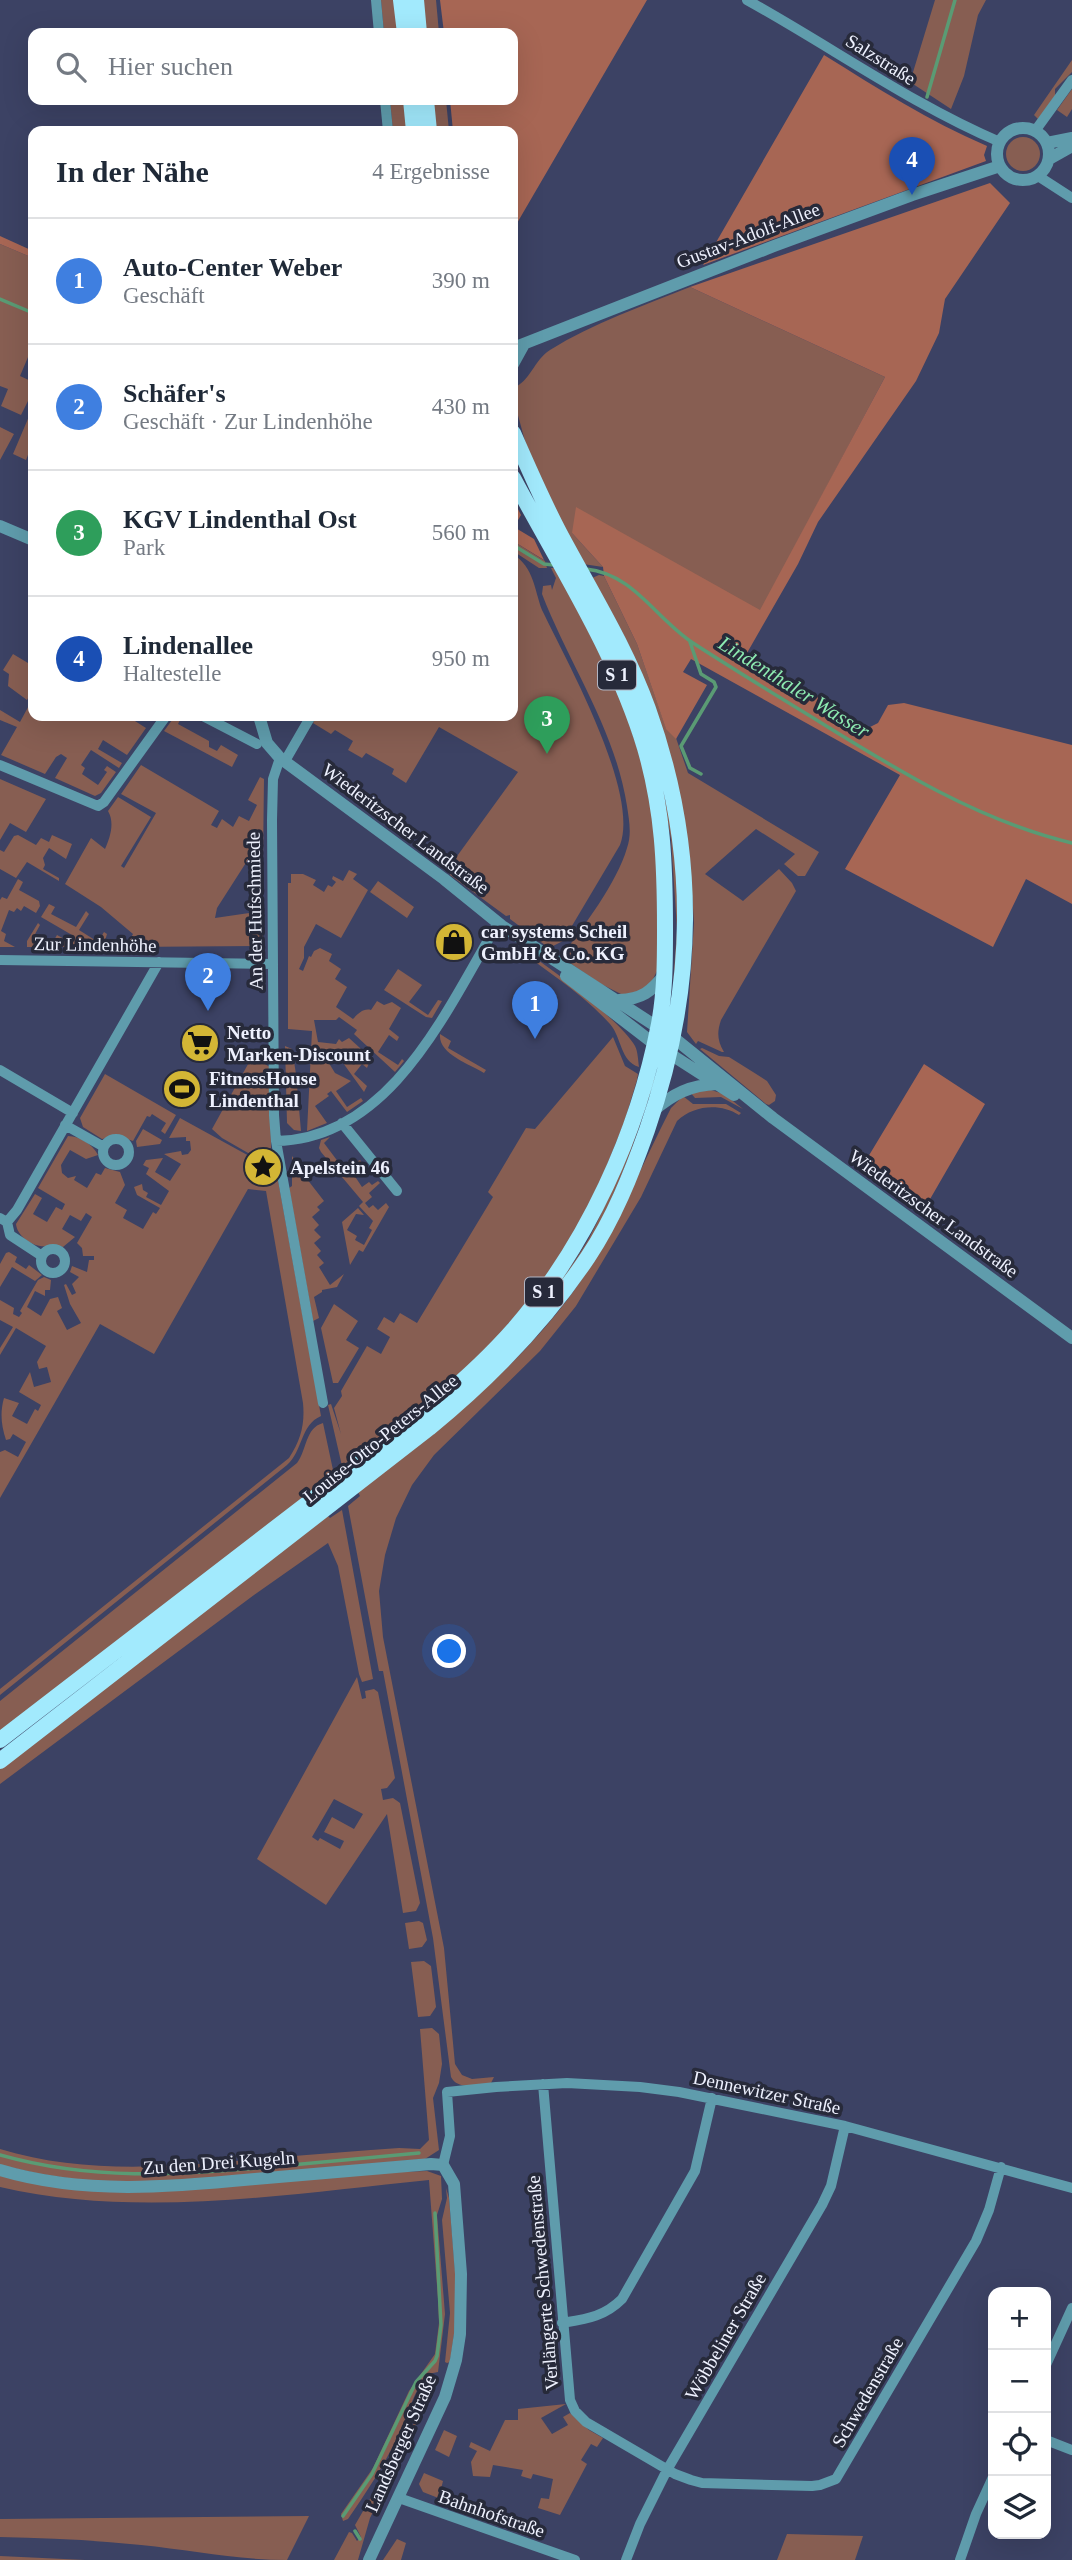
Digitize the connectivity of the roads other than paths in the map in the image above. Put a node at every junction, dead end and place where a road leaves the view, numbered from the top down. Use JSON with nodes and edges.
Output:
{"nodes":[{"id":1,"x":376,"y":0,"type":"edge"},
{"id":2,"x":401,"y":0,"type":"edge"},
{"id":3,"x":416,"y":0,"type":"edge"},
{"id":4,"x":747,"y":0,"type":"edge"},
{"id":5,"x":379,"y":28,"type":"edge"},
{"id":6,"x":404,"y":28,"type":"edge"},
{"id":7,"x":419,"y":28,"type":"edge"},
{"id":8,"x":1072,"y":80,"type":"edge"},
{"id":9,"x":385,"y":105,"type":"edge"},
{"id":10,"x":411,"y":105,"type":"edge"},
{"id":11,"x":426,"y":105,"type":"edge"},
{"id":12,"x":388,"y":126,"type":"edge"},
{"id":13,"x":414,"y":126,"type":"edge"},
{"id":14,"x":429,"y":126,"type":"edge"},
{"id":15,"x":1035,"y":131,"type":"junction"},
{"id":16,"x":1072,"y":138,"type":"edge"},
{"id":17,"x":1000,"y":142,"type":"junction"},
{"id":18,"x":1047,"y":143,"type":"junction"},
{"id":19,"x":1072,"y":146,"type":"edge"},
{"id":20,"x":1049,"y":159,"type":"junction"},
{"id":21,"x":1000,"y":166,"type":"junction"},
{"id":22,"x":1038,"y":176,"type":"junction"},
{"id":23,"x":1072,"y":198,"type":"edge"},
{"id":24,"x":518,"y":344,"type":"edge"},
{"id":25,"x":518,"y":445,"type":"edge"},
{"id":26,"x":518,"y":486,"type":"edge"},
{"id":27,"x":0,"y":526,"type":"edge"},
{"id":28,"x":28,"y":539,"type":"edge"},
{"id":29,"x":569,"y":567,"type":"junction"},
{"id":30,"x":162,"y":721,"type":"edge"},
{"id":31,"x":213,"y":721,"type":"edge"},
{"id":32,"x":260,"y":721,"type":"edge"},
{"id":33,"x":308,"y":721,"type":"edge"},
{"id":34,"x":257,"y":744,"type":"dead end"},
{"id":35,"x":282,"y":759,"type":"junction"},
{"id":36,"x":0,"y":765,"type":"edge"},
{"id":37,"x":503,"y":927,"type":"junction"},
{"id":38,"x":0,"y":961,"type":"edge"},
{"id":39,"x":159,"y":962,"type":"junction"},
{"id":40,"x":273,"y":964,"type":"junction"},
{"id":41,"x":665,"y":974,"type":"junction"},
{"id":42,"x":619,"y":1000,"type":"junction"},
{"id":43,"x":658,"y":1026,"type":"junction"},
{"id":44,"x":653,"y":1044,"type":"junction"},
{"id":45,"x":672,"y":1046,"type":"junction"},
{"id":46,"x":0,"y":1070,"type":"edge"},
{"id":47,"x":717,"y":1084,"type":"junction"},
{"id":48,"x":653,"y":1111,"type":"junction"},
{"id":49,"x":73,"y":1113,"type":"junction"},
{"id":50,"x":773,"y":1118,"type":"junction"},
{"id":51,"x":342,"y":1123,"type":"junction"},
{"id":52,"x":65,"y":1125,"type":"junction"},
{"id":53,"x":276,"y":1141,"type":"junction"},
{"id":54,"x":104,"y":1147,"type":"dead end"},
{"id":55,"x":397,"y":1191,"type":"dead end"},
{"id":56,"x":3,"y":1220,"type":"edge"},
{"id":57,"x":42,"y":1256,"type":"dead end"},
{"id":58,"x":1072,"y":1338,"type":"edge"},
{"id":59,"x":323,"y":1403,"type":"dead end"},
{"id":60,"x":340,"y":1488,"type":"junction"},
{"id":61,"x":0,"y":1740,"type":"edge"},
{"id":62,"x":0,"y":1761,"type":"edge"},
{"id":63,"x":543,"y":2084,"type":"junction"},
{"id":64,"x":712,"y":2098,"type":"junction"},
{"id":65,"x":845,"y":2126,"type":"junction"},
{"id":66,"x":443,"y":2165,"type":"junction"},
{"id":67,"x":1001,"y":2167,"type":"junction"},
{"id":68,"x":0,"y":2170,"type":"edge"},
{"id":69,"x":1072,"y":2188,"type":"edge"},
{"id":70,"x":1072,"y":2308,"type":"edge"},
{"id":71,"x":562,"y":2323,"type":"junction"},
{"id":72,"x":1051,"y":2354,"type":"edge"},
{"id":73,"x":1051,"y":2442,"type":"edge"},
{"id":74,"x":1072,"y":2450,"type":"edge"},
{"id":75,"x":667,"y":2470,"type":"junction"},
{"id":76,"x":988,"y":2488,"type":"edge"},
{"id":77,"x":398,"y":2498,"type":"junction"},
{"id":78,"x":369,"y":2560,"type":"edge"},
{"id":79,"x":575,"y":2560,"type":"edge"},
{"id":80,"x":626,"y":2560,"type":"edge"},
{"id":81,"x":960,"y":2560,"type":"edge"}],
"edges":[{"from":1,"to":5,"type":"street"},
{"from":2,"to":6,"type":"main road"},
{"from":3,"to":7,"type":"main road"},
{"from":4,"to":17,"type":"street","name":"Salzstraße"},
{"from":8,"to":15,"type":"street"},
{"from":9,"to":12,"type":"street"},
{"from":10,"to":13,"type":"main road"},
{"from":11,"to":14,"type":"main road"},
{"from":15,"to":17,"type":"street"},
{"from":15,"to":18,"type":"street"},
{"from":16,"to":18,"type":"street"},
{"from":17,"to":21,"type":"street"},
{"from":18,"to":20,"type":"street"},
{"from":19,"to":20,"type":"street"},
{"from":20,"to":22,"type":"street"},
{"from":21,"to":22,"type":"street"},
{"from":21,"to":24,"type":"street","name":"Gustav-Adolf-Allee"},
{"from":22,"to":23,"type":"street"},
{"from":25,"to":29,"type":"main road","number":"S 1"},
{"from":26,"to":29,"type":"main road","number":"S 1"},
{"from":27,"to":28,"type":"street"},
{"from":29,"to":41,"type":"main road","number":"S 1"},
{"from":29,"to":45,"type":"main road","number":"S 1"},
{"from":30,"to":36,"type":"street"},
{"from":31,"to":34,"type":"street"},
{"from":32,"to":35,"type":"street"},
{"from":33,"to":35,"type":"street","name":"An der Hufschmiede"},
{"from":35,"to":37,"type":"street","name":"Wiederitzscher Landstraße"},
{"from":35,"to":40,"type":"street","name":"An der Hufschmiede"},
{"from":37,"to":42,"type":"street","name":"Wiederitzscher Landstraße"},
{"from":37,"to":44,"type":"street","name":"Wiederitzscher Landstraße"},
{"from":37,"to":51,"type":"street"},
{"from":38,"to":39,"type":"street","name":"Zur Lindenhöhe"},
{"from":39,"to":40,"type":"street","name":"Zur Lindenhöhe"},
{"from":39,"to":49,"type":"street"},
{"from":40,"to":53,"type":"street","name":"An der Hufschmiede"},
{"from":41,"to":42,"type":"street"},
{"from":41,"to":43,"type":"main road","number":"S 1"},
{"from":42,"to":43,"type":"street","name":"Wiederitzscher Landstraße"},
{"from":43,"to":44,"type":"main road","number":"S 1"},
{"from":43,"to":45,"type":"street","name":"Wiederitzscher Landstraße"},
{"from":44,"to":45,"type":"street","name":"Wiederitzscher Landstraße"},
{"from":44,"to":60,"type":"main road","name":"Louise-Otto-Peters-Allee","number":"S 1"},
{"from":45,"to":47,"type":"street","name":"Wiederitzscher Landstraße"},
{"from":45,"to":48,"type":"main road","name":"Louise-Otto-Peters-Allee","number":"S 1"},
{"from":45,"to":50,"type":"street","name":"Wiederitzscher Landstraße"},
{"from":46,"to":49,"type":"street"},
{"from":47,"to":48,"type":"street"},
{"from":47,"to":50,"type":"street","name":"Wiederitzscher Landstraße"},
{"from":48,"to":60,"type":"main road","name":"Louise-Otto-Peters-Allee","number":"S 1"},
{"from":49,"to":52,"type":"street"},
{"from":50,"to":58,"type":"street","name":"Wiederitzscher Landstraße"},
{"from":51,"to":53,"type":"street"},
{"from":51,"to":55,"type":"street"},
{"from":52,"to":54,"type":"street"},
{"from":52,"to":56,"type":"street"},
{"from":53,"to":59,"type":"street","name":"An der Hufschmiede"},
{"from":56,"to":57,"type":"street"},
{"from":60,"to":61,"type":"main road","name":"Louise-Otto-Peters-Allee","number":"S 1"},
{"from":60,"to":62,"type":"main road","name":"Louise-Otto-Peters-Allee","number":"S 1"},
{"from":63,"to":64,"type":"street","name":"Dennewitzer Straße"},
{"from":63,"to":66,"type":"street","name":"Dennewitzer Straße"},
{"from":63,"to":71,"type":"street","name":"Verlängerte Schwedenstraße"},
{"from":64,"to":65,"type":"street","name":"Dennewitzer Straße"},
{"from":64,"to":71,"type":"street"},
{"from":65,"to":67,"type":"street","name":"Dennewitzer Straße"},
{"from":65,"to":75,"type":"street","name":"Wöbbeliner Straße"},
{"from":66,"to":68,"type":"street","name":"Zu den Drei Kugeln"},
{"from":66,"to":77,"type":"street","name":"Landsberger Straße"},
{"from":67,"to":69,"type":"street","name":"Dennewitzer Straße"},
{"from":67,"to":75,"type":"street","name":"Schwedenstraße"},
{"from":70,"to":72,"type":"street"},
{"from":71,"to":75,"type":"street","name":"Verlängerte Schwedenstraße"},
{"from":73,"to":74,"type":"street"},
{"from":75,"to":80,"type":"street","name":"Wöbbeliner Straße"},
{"from":76,"to":81,"type":"street"},
{"from":77,"to":78,"type":"street","name":"Landsberger Straße"},
{"from":77,"to":79,"type":"street","name":"Bahnhofstraße"}]}
